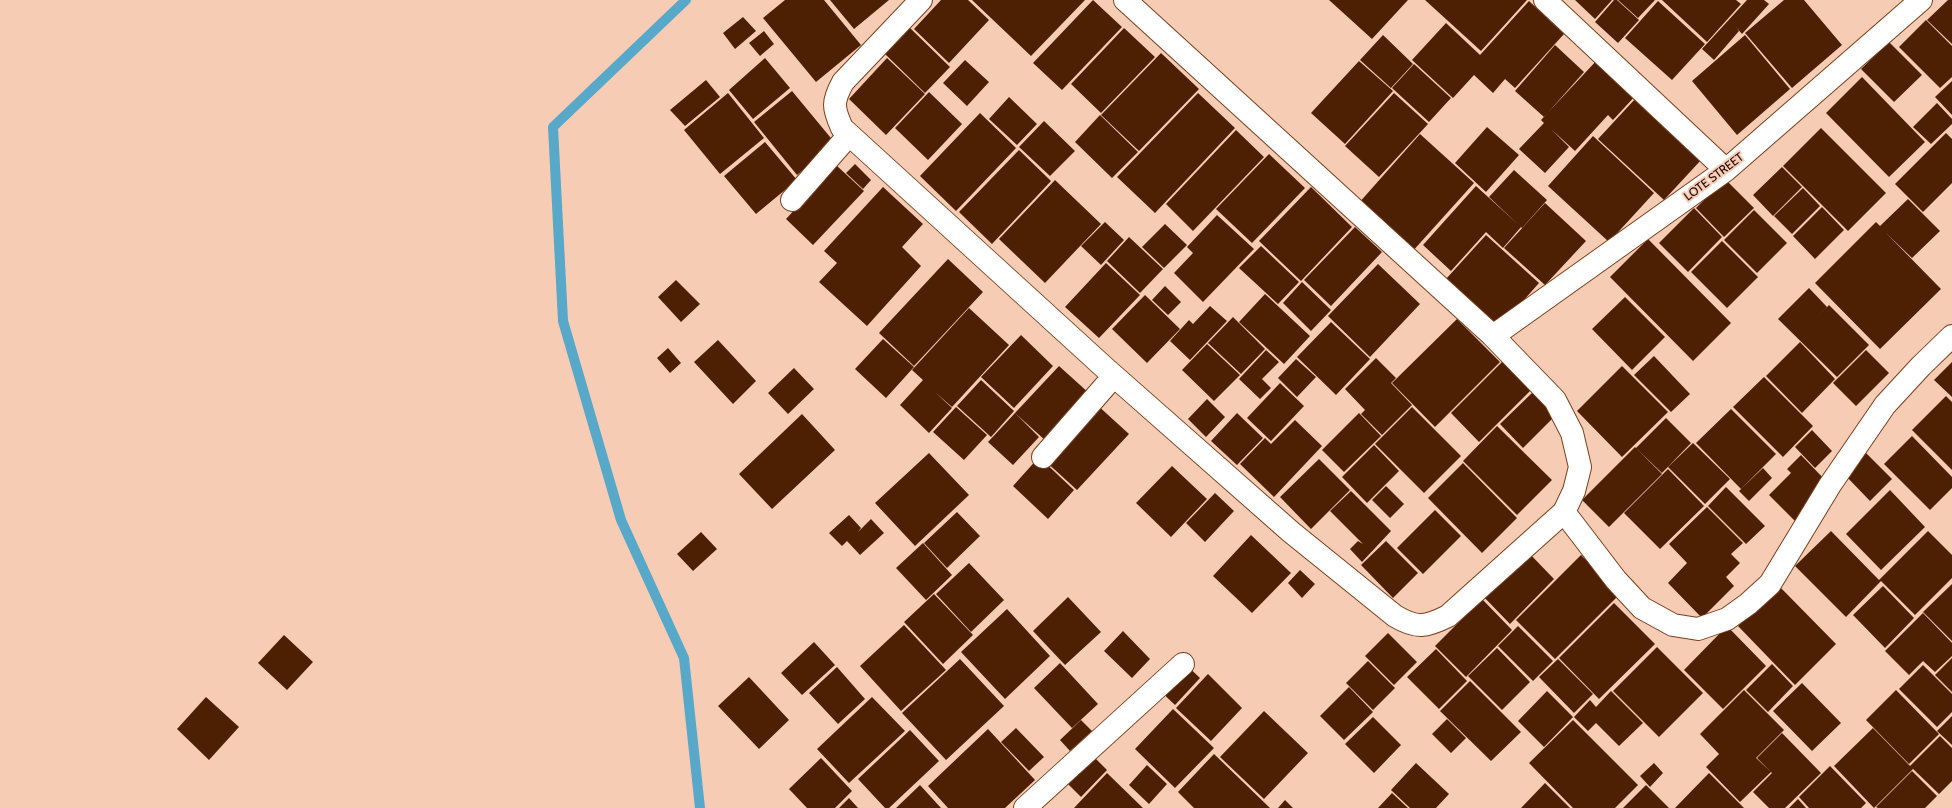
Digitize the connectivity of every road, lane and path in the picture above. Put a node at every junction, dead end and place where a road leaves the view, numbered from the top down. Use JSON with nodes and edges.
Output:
{"nodes":[{"id":1,"x":921,"y":0,"type":"edge"},
{"id":2,"x":1125,"y":0,"type":"edge"},
{"id":3,"x":1545,"y":0,"type":"edge"},
{"id":4,"x":1921,"y":0,"type":"edge"},
{"id":5,"x":849,"y":135,"type":"junction"},
{"id":6,"x":1726,"y":170,"type":"junction"},
{"id":7,"x":792,"y":200,"type":"dead end"},
{"id":8,"x":1493,"y":336,"type":"junction"},
{"id":9,"x":1952,"y":336,"type":"edge"},
{"id":10,"x":1114,"y":376,"type":"junction"},
{"id":11,"x":1043,"y":457,"type":"dead end"},
{"id":12,"x":1564,"y":512,"type":"junction"},
{"id":13,"x":1183,"y":664,"type":"dead end"},
{"id":14,"x":1025,"y":808,"type":"edge"}],
"edges":[{"from":1,"to":5,"type":"street"},
{"from":2,"to":8,"type":"street"},
{"from":3,"to":6,"type":"street"},
{"from":4,"to":6,"type":"street","name":"LOTE STREET"},
{"from":5,"to":7,"type":"street"},
{"from":5,"to":10,"type":"street"},
{"from":6,"to":8,"type":"street","name":"LOTE STREET"},
{"from":8,"to":12,"type":"street"},
{"from":9,"to":12,"type":"street"},
{"from":10,"to":11,"type":"street"},
{"from":10,"to":12,"type":"street"},
{"from":13,"to":14,"type":"street"}]}
